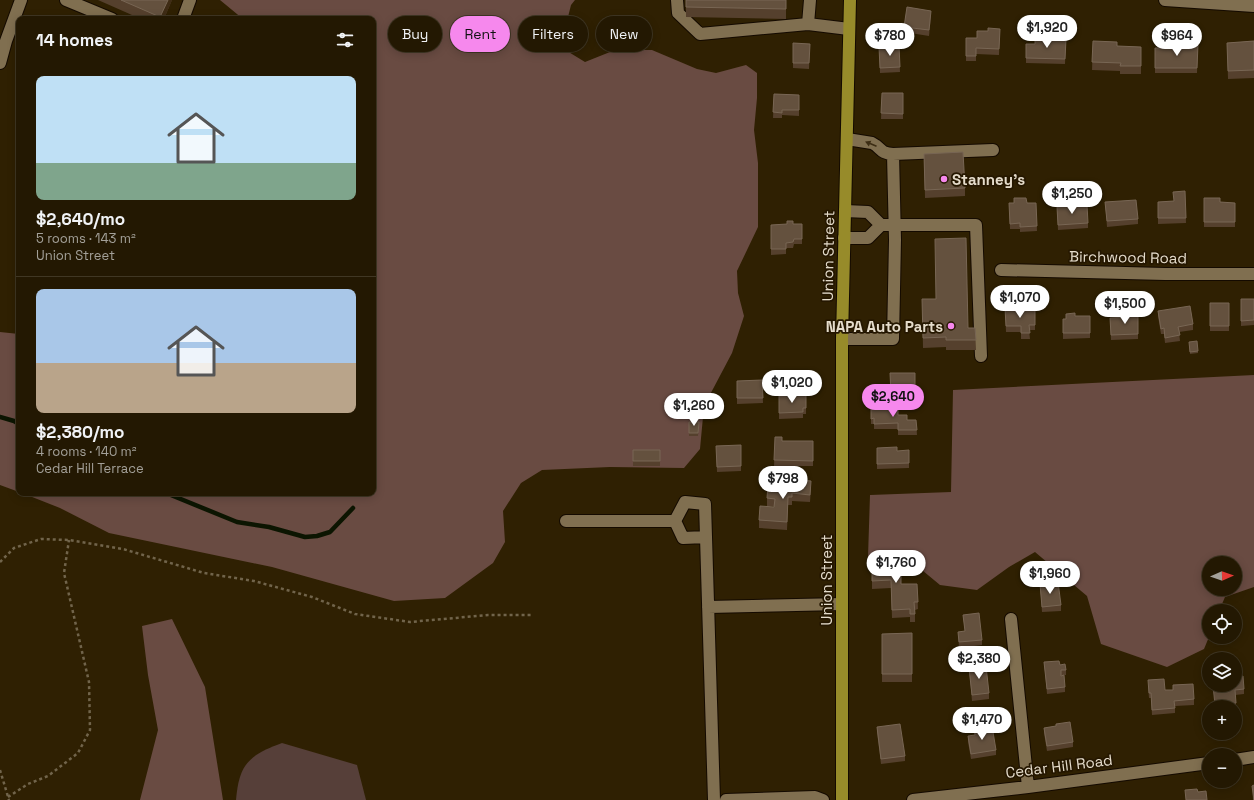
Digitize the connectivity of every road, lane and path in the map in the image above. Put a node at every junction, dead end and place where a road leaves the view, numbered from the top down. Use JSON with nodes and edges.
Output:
{"nodes":[{"id":1,"x":21,"y":0,"type":"edge"},
{"id":2,"x":66,"y":0,"type":"edge"},
{"id":3,"x":190,"y":0,"type":"edge"},
{"id":4,"x":677,"y":0,"type":"edge"},
{"id":5,"x":810,"y":0,"type":"edge"},
{"id":6,"x":850,"y":0,"type":"edge"},
{"id":7,"x":1166,"y":0,"type":"edge"},
{"id":8,"x":1254,"y":6,"type":"edge"},
{"id":9,"x":105,"y":16,"type":"edge"},
{"id":10,"x":183,"y":16,"type":"edge"},
{"id":11,"x":808,"y":24,"type":"junction"},
{"id":12,"x":850,"y":28,"type":"junction"},
{"id":13,"x":0,"y":62,"type":"edge"},
{"id":14,"x":847,"y":139,"type":"junction"},
{"id":15,"x":992,"y":150,"type":"dead end"},
{"id":16,"x":893,"y":154,"type":"junction"},
{"id":17,"x":845,"y":211,"type":"junction"},
{"id":18,"x":881,"y":225,"type":"junction"},
{"id":19,"x":894,"y":225,"type":"junction"},
{"id":20,"x":844,"y":238,"type":"junction"},
{"id":21,"x":1001,"y":270,"type":"dead end"},
{"id":22,"x":1254,"y":274,"type":"edge"},
{"id":23,"x":842,"y":339,"type":"junction"},
{"id":24,"x":981,"y":356,"type":"dead end"},
{"id":25,"x":566,"y":521,"type":"dead end"},
{"id":26,"x":675,"y":521,"type":"junction"},
{"id":27,"x":706,"y":537,"type":"junction"},
{"id":28,"x":69,"y":540,"type":"junction"},
{"id":29,"x":0,"y":562,"type":"edge"},
{"id":30,"x":842,"y":604,"type":"junction"},
{"id":31,"x":708,"y":607,"type":"junction"},
{"id":32,"x":532,"y":615,"type":"dead end"},
{"id":33,"x":1011,"y":620,"type":"dead end"},
{"id":34,"x":1254,"y":757,"type":"edge"},
{"id":35,"x":1242,"y":759,"type":"edge"},
{"id":36,"x":1202,"y":764,"type":"edge"},
{"id":37,"x":0,"y":770,"type":"edge"},
{"id":38,"x":1028,"y":787,"type":"junction"},
{"id":39,"x":8,"y":798,"type":"edge"},
{"id":40,"x":714,"y":800,"type":"edge"},
{"id":41,"x":727,"y":800,"type":"edge"},
{"id":42,"x":823,"y":800,"type":"edge"},
{"id":43,"x":842,"y":800,"type":"edge"},
{"id":44,"x":913,"y":800,"type":"edge"}],
"edges":[{"from":1,"to":13,"type":"street"},
{"from":2,"to":9,"type":"street"},
{"from":3,"to":10,"type":"street"},
{"from":4,"to":11,"type":"street"},
{"from":5,"to":11,"type":"street"},
{"from":6,"to":12,"type":"main road","name":"Union Street"},
{"from":7,"to":8,"type":"street"},
{"from":11,"to":12,"type":"street"},
{"from":12,"to":14,"type":"main road","name":"Union Street"},
{"from":16,"to":14,"type":"street","one_way":true},
{"from":14,"to":17,"type":"main road","name":"Union Street"},
{"from":15,"to":16,"type":"street"},
{"from":16,"to":19,"type":"street"},
{"from":17,"to":18,"type":"street"},
{"from":17,"to":20,"type":"main road","name":"Union Street"},
{"from":18,"to":19,"type":"street"},
{"from":18,"to":20,"type":"street"},
{"from":19,"to":23,"type":"street"},
{"from":19,"to":24,"type":"street"},
{"from":20,"to":23,"type":"main road","name":"Union Street"},
{"from":21,"to":22,"type":"street","name":"Birchwood Road"},
{"from":23,"to":30,"type":"main road","name":"Union Street"},
{"from":25,"to":26,"type":"street"},
{"from":26,"to":27,"type":"street"},
{"from":26,"to":27,"type":"street"},
{"from":27,"to":31,"type":"street"},
{"from":28,"to":29,"type":"path"},
{"from":28,"to":32,"type":"path"},
{"from":28,"to":39,"type":"path"},
{"from":30,"to":31,"type":"street"},
{"from":30,"to":43,"type":"main road","name":"Union Street"},
{"from":31,"to":40,"type":"street"},
{"from":33,"to":38,"type":"street"},
{"from":34,"to":35,"type":"street"},
{"from":36,"to":38,"type":"street","name":"Cedar Hill Road"},
{"from":37,"to":39,"type":"path"},
{"from":38,"to":44,"type":"street","name":"Cedar Hill Road"},
{"from":41,"to":42,"type":"street"}]}
